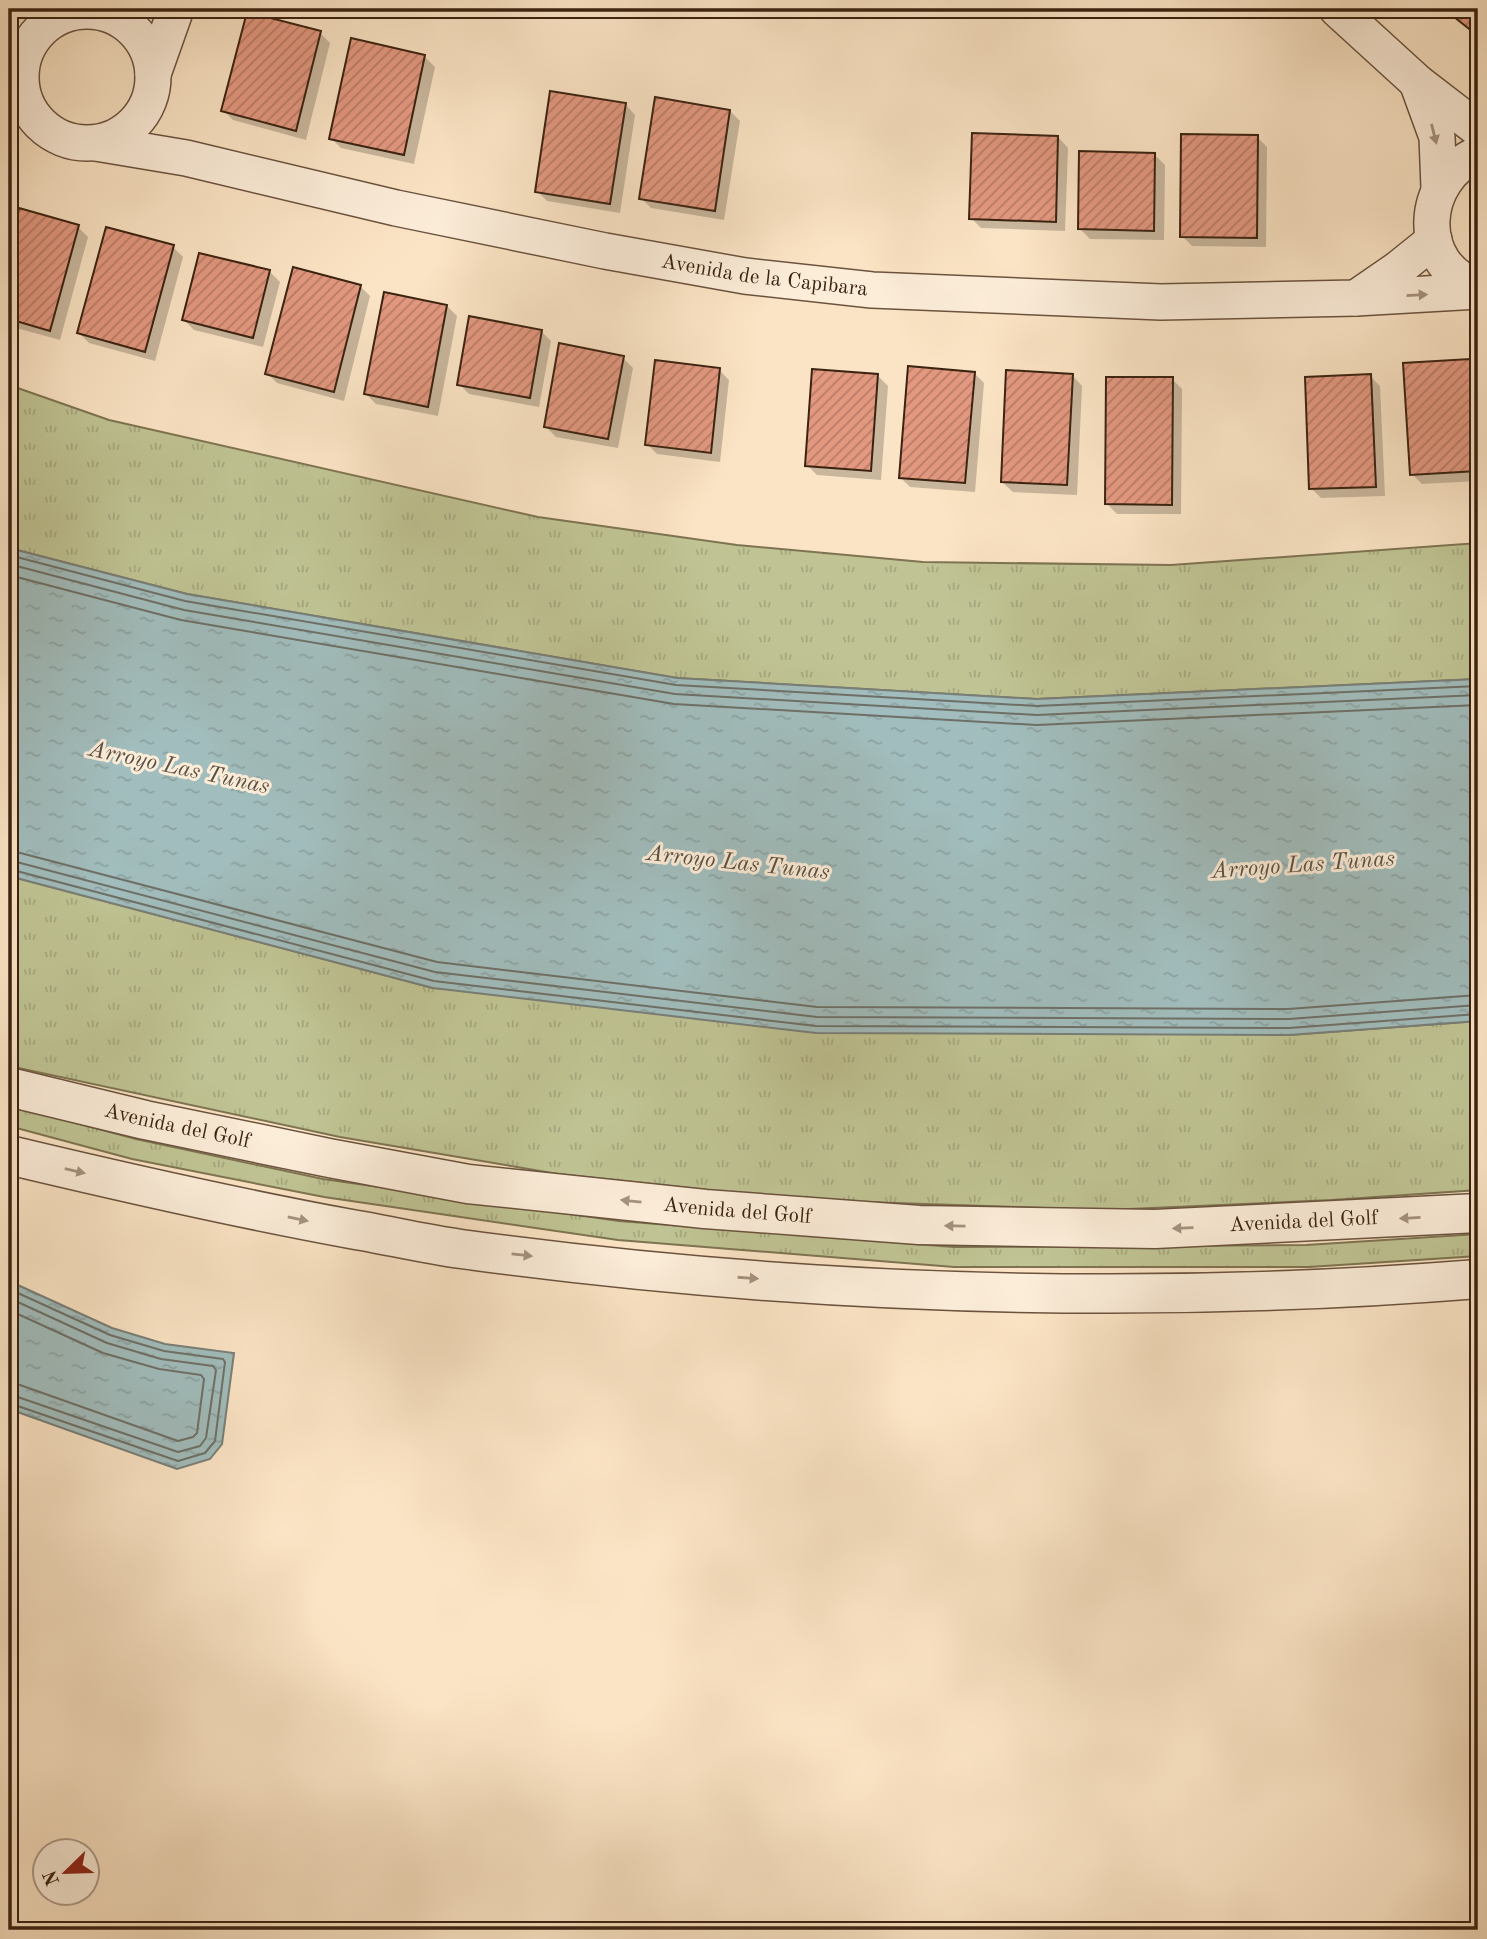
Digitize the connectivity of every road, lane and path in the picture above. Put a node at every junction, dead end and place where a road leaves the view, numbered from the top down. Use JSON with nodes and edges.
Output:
{"nodes":[{"id":1,"x":92,"y":9,"type":"edge"},
{"id":2,"x":176,"y":9,"type":"edge"},
{"id":3,"x":1337,"y":9,"type":"edge"},
{"id":4,"x":44,"y":24,"type":"junction"},
{"id":5,"x":9,"y":27,"type":"edge"},
{"id":6,"x":1418,"y":82,"type":"junction"},
{"id":7,"x":151,"y":86,"type":"junction"},
{"id":8,"x":9,"y":117,"type":"edge"},
{"id":9,"x":1478,"y":129,"type":"edge"},
{"id":10,"x":49,"y":131,"type":"junction"},
{"id":11,"x":96,"y":143,"type":"junction"},
{"id":12,"x":1478,"y":154,"type":"edge"},
{"id":13,"x":186,"y":158,"type":"junction"},
{"id":14,"x":1439,"y":188,"type":"junction"},
{"id":15,"x":1434,"y":240,"type":"junction"},
{"id":16,"x":1478,"y":289,"type":"edge"},
{"id":17,"x":1356,"y":298,"type":"junction"},
{"id":18,"x":9,"y":1087,"type":"edge"},
{"id":19,"x":9,"y":1155,"type":"edge"},
{"id":20,"x":1478,"y":1213,"type":"edge"},
{"id":21,"x":1478,"y":1279,"type":"edge"}],
"edges":[{"from":1,"to":4,"type":"street"},
{"from":1,"to":7,"type":"street"},
{"from":2,"to":7,"type":"street"},
{"from":3,"to":6,"type":"street"},
{"from":4,"to":5,"type":"street"},
{"from":4,"to":10,"type":"street"},
{"from":6,"to":9,"type":"street"},
{"from":6,"to":14,"type":"street","one_way":true},
{"from":7,"to":11,"type":"street"},
{"from":7,"to":13,"type":"street"},
{"from":8,"to":10,"type":"street","name":"Avenida de la Capibara"},
{"from":10,"to":11,"type":"street","name":"Avenida de la Capibara"},
{"from":11,"to":13,"type":"street","name":"Avenida de la Capibara"},
{"from":12,"to":14,"type":"street","name":"Avenida de la Capibara"},
{"from":13,"to":17,"type":"street","name":"Avenida de la Capibara"},
{"from":14,"to":15,"type":"street","name":"Avenida de la Capibara"},
{"from":15,"to":16,"type":"street","name":"Avenida de la Capibara"},
{"from":15,"to":17,"type":"street"},
{"from":17,"to":16,"type":"street","name":"Avenida de la Capibara","one_way":true},
{"from":20,"to":18,"type":"street","name":"Avenida del Golf","one_way":true},
{"from":19,"to":21,"type":"street","one_way":true}]}
